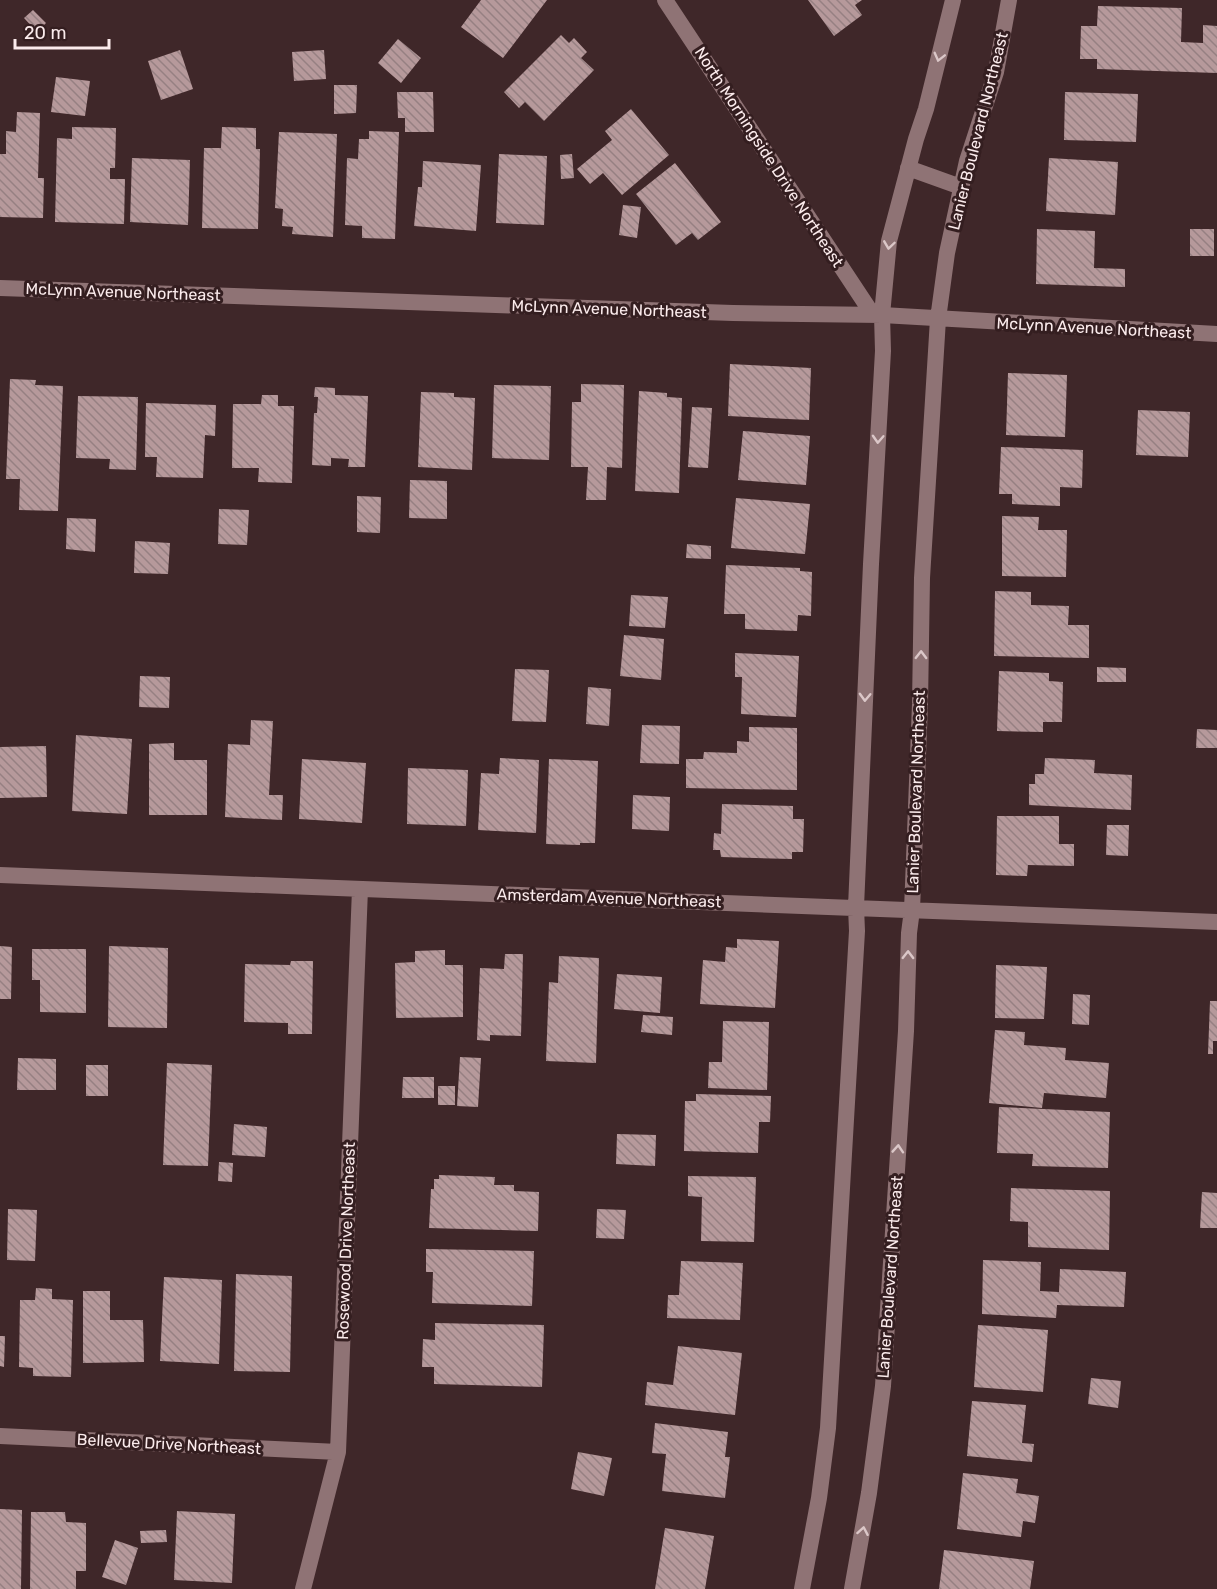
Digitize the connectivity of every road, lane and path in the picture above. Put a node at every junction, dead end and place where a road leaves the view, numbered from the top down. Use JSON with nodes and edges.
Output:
{"nodes":[{"id":1,"x":664,"y":0,"type":"edge"},
{"id":2,"x":953,"y":0,"type":"edge"},
{"id":3,"x":1009,"y":0,"type":"edge"},
{"id":4,"x":908,"y":168,"type":"junction"},
{"id":5,"x":961,"y":187,"type":"junction"},
{"id":6,"x":0,"y":288,"type":"edge"},
{"id":7,"x":877,"y":315,"type":"junction"},
{"id":8,"x":938,"y":319,"type":"junction"},
{"id":9,"x":1217,"y":334,"type":"edge"},
{"id":10,"x":0,"y":875,"type":"edge"},
{"id":11,"x":360,"y":889,"type":"junction"},
{"id":12,"x":856,"y":907,"type":"junction"},
{"id":13,"x":912,"y":910,"type":"junction"},
{"id":14,"x":1217,"y":922,"type":"edge"},
{"id":15,"x":0,"y":1436,"type":"edge"},
{"id":16,"x":338,"y":1452,"type":"junction"},
{"id":17,"x":303,"y":1589,"type":"edge"},
{"id":18,"x":802,"y":1589,"type":"edge"},
{"id":19,"x":852,"y":1589,"type":"edge"}],
"edges":[{"from":1,"to":7,"type":"street","name":"North Morningside Drive Northeast"},
{"from":2,"to":4,"type":"street","one_way":true},
{"from":3,"to":5,"type":"street","name":"Lanier Boulevard Northeast"},
{"from":4,"to":5,"type":"street"},
{"from":4,"to":7,"type":"street","one_way":true},
{"from":5,"to":8,"type":"street","name":"Lanier Boulevard Northeast"},
{"from":6,"to":7,"type":"street","name":"McLynn Avenue Northeast"},
{"from":7,"to":8,"type":"street","name":"McLynn Avenue Northeast"},
{"from":7,"to":12,"type":"street","one_way":true},
{"from":8,"to":9,"type":"street","name":"McLynn Avenue Northeast"},
{"from":13,"to":8,"type":"street","name":"Lanier Boulevard Northeast","one_way":true},
{"from":10,"to":11,"type":"street","name":"Amsterdam Avenue Northeast"},
{"from":11,"to":12,"type":"street","name":"Amsterdam Avenue Northeast"},
{"from":11,"to":16,"type":"street","name":"Rosewood Drive Northeast"},
{"from":12,"to":13,"type":"street","name":"Amsterdam Avenue Northeast"},
{"from":12,"to":18,"type":"street"},
{"from":13,"to":14,"type":"street","name":"Amsterdam Avenue Northeast"},
{"from":19,"to":13,"type":"street","name":"Lanier Boulevard Northeast","one_way":true},
{"from":15,"to":16,"type":"street","name":"Bellevue Drive Northeast"},
{"from":16,"to":17,"type":"street","name":"Rosewood Drive Northeast"}]}
